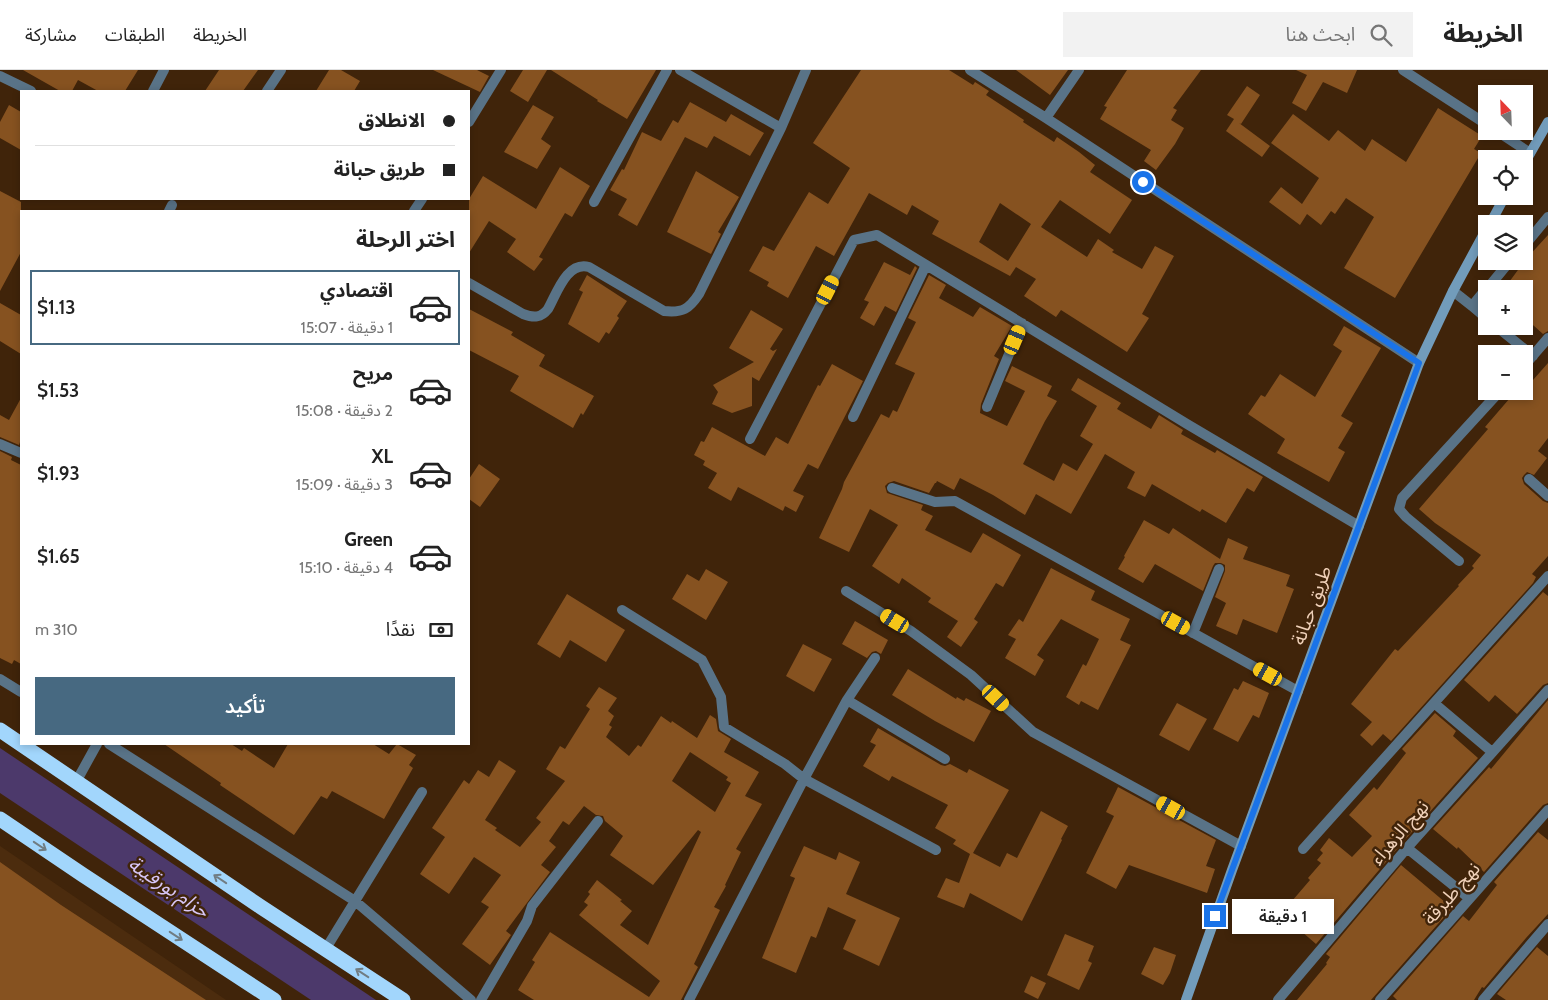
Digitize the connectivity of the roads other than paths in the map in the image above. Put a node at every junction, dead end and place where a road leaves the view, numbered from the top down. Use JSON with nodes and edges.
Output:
{"nodes":[{"id":1,"x":164,"y":70,"type":"edge"},
{"id":2,"x":281,"y":70,"type":"edge"},
{"id":3,"x":500,"y":70,"type":"edge"},
{"id":4,"x":667,"y":70,"type":"edge"},
{"id":5,"x":680,"y":70,"type":"edge"},
{"id":6,"x":806,"y":70,"type":"edge"},
{"id":7,"x":970,"y":70,"type":"edge"},
{"id":8,"x":1078,"y":70,"type":"edge"},
{"id":9,"x":1403,"y":70,"type":"edge"},
{"id":10,"x":0,"y":76,"type":"edge"},
{"id":11,"x":29,"y":90,"type":"edge"},
{"id":12,"x":154,"y":90,"type":"edge"},
{"id":13,"x":268,"y":90,"type":"edge"},
{"id":14,"x":1046,"y":118,"type":"junction"},
{"id":15,"x":1478,"y":119,"type":"edge"},
{"id":16,"x":470,"y":120,"type":"edge"},
{"id":17,"x":1548,"y":122,"type":"edge"},
{"id":18,"x":781,"y":128,"type":"junction"},
{"id":19,"x":1510,"y":140,"type":"edge"},
{"id":20,"x":1526,"y":150,"type":"edge"},
{"id":21,"x":1532,"y":150,"type":"edge"},
{"id":22,"x":594,"y":202,"type":"dead end"},
{"id":23,"x":1548,"y":217,"type":"edge"},
{"id":24,"x":1533,"y":235,"type":"edge"},
{"id":25,"x":1478,"y":245,"type":"edge"},
{"id":26,"x":926,"y":265,"type":"junction"},
{"id":27,"x":1502,"y":270,"type":"edge"},
{"id":28,"x":1494,"y":280,"type":"edge"},
{"id":29,"x":470,"y":285,"type":"edge"},
{"id":30,"x":1453,"y":291,"type":"junction"},
{"id":31,"x":1478,"y":299,"type":"edge"},
{"id":32,"x":1472,"y":306,"type":"junction"},
{"id":33,"x":1478,"y":311,"type":"edge"},
{"id":34,"x":1022,"y":323,"type":"junction"},
{"id":35,"x":1507,"y":335,"type":"edge"},
{"id":36,"x":1548,"y":338,"type":"edge"},
{"id":37,"x":1519,"y":345,"type":"edge"},
{"id":38,"x":1533,"y":356,"type":"edge"},
{"id":39,"x":1419,"y":363,"type":"junction"},
{"id":40,"x":1492,"y":400,"type":"edge"},
{"id":41,"x":987,"y":407,"type":"dead end"},
{"id":42,"x":853,"y":417,"type":"dead end"},
{"id":43,"x":750,"y":439,"type":"dead end"},
{"id":44,"x":0,"y":444,"type":"edge"},
{"id":45,"x":20,"y":453,"type":"edge"},
{"id":46,"x":1529,"y":479,"type":"dead end"},
{"id":47,"x":892,"y":488,"type":"dead end"},
{"id":48,"x":1548,"y":496,"type":"edge"},
{"id":49,"x":1359,"y":526,"type":"junction"},
{"id":50,"x":1459,"y":561,"type":"dead end"},
{"id":51,"x":1219,"y":569,"type":"dead end"},
{"id":52,"x":1548,"y":576,"type":"edge"},
{"id":53,"x":846,"y":591,"type":"dead end"},
{"id":54,"x":622,"y":610,"type":"dead end"},
{"id":55,"x":1193,"y":633,"type":"junction"},
{"id":56,"x":875,"y":658,"type":"dead end"},
{"id":57,"x":0,"y":679,"type":"edge"},
{"id":58,"x":1548,"y":690,"type":"edge"},
{"id":59,"x":20,"y":691,"type":"edge"},
{"id":60,"x":1298,"y":691,"type":"junction"},
{"id":61,"x":847,"y":700,"type":"junction"},
{"id":62,"x":1434,"y":703,"type":"junction"},
{"id":63,"x":0,"y":730,"type":"edge"},
{"id":64,"x":20,"y":744,"type":"edge"},
{"id":65,"x":22,"y":745,"type":"edge"},
{"id":66,"x":96,"y":745,"type":"edge"},
{"id":67,"x":111,"y":745,"type":"edge"},
{"id":68,"x":1492,"y":752,"type":"junction"},
{"id":69,"x":945,"y":759,"type":"dead end"},
{"id":70,"x":804,"y":778,"type":"junction"},
{"id":71,"x":76,"y":782,"type":"junction"},
{"id":72,"x":422,"y":792,"type":"dead end"},
{"id":73,"x":1548,"y":810,"type":"edge"},
{"id":74,"x":0,"y":819,"type":"edge"},
{"id":75,"x":598,"y":821,"type":"dead end"},
{"id":76,"x":1241,"y":846,"type":"junction"},
{"id":77,"x":1407,"y":848,"type":"junction"},
{"id":78,"x":1303,"y":849,"type":"dead end"},
{"id":79,"x":936,"y":850,"type":"dead end"},
{"id":80,"x":1470,"y":898,"type":"junction"},
{"id":81,"x":355,"y":901,"type":"junction"},
{"id":82,"x":1548,"y":924,"type":"edge"},
{"id":83,"x":325,"y":950,"type":"junction"},
{"id":84,"x":274,"y":1000,"type":"edge"},
{"id":85,"x":403,"y":1000,"type":"edge"},
{"id":86,"x":471,"y":1000,"type":"edge"},
{"id":87,"x":481,"y":1000,"type":"edge"},
{"id":88,"x":690,"y":1000,"type":"edge"},
{"id":89,"x":1186,"y":1000,"type":"edge"},
{"id":90,"x":1278,"y":1000,"type":"edge"},
{"id":91,"x":1380,"y":1000,"type":"edge"},
{"id":92,"x":1483,"y":1000,"type":"edge"}],
"edges":[{"from":1,"to":12,"type":"street"},
{"from":2,"to":13,"type":"street"},
{"from":3,"to":16,"type":"street"},
{"from":4,"to":22,"type":"street"},
{"from":5,"to":18,"type":"street"},
{"from":6,"to":18,"type":"street"},
{"from":7,"to":14,"type":"street"},
{"from":8,"to":14,"type":"street"},
{"from":9,"to":15,"type":"street"},
{"from":10,"to":11,"type":"street"},
{"from":14,"to":39,"type":"street"},
{"from":17,"to":21,"type":"street"},
{"from":18,"to":29,"type":"street"},
{"from":19,"to":20,"type":"street"},
{"from":23,"to":24,"type":"street"},
{"from":25,"to":30,"type":"street","name":"طريق حبانة"},
{"from":26,"to":34,"type":"street"},
{"from":26,"to":42,"type":"street"},
{"from":26,"to":43,"type":"street"},
{"from":27,"to":28,"type":"street"},
{"from":30,"to":32,"type":"street"},
{"from":30,"to":39,"type":"street","name":"طريق حبانة"},
{"from":31,"to":32,"type":"street"},
{"from":32,"to":33,"type":"street"},
{"from":34,"to":41,"type":"street"},
{"from":34,"to":49,"type":"street"},
{"from":35,"to":37,"type":"street"},
{"from":36,"to":38,"type":"street"},
{"from":39,"to":49,"type":"street","name":"طريق حبانة"},
{"from":40,"to":50,"type":"street"},
{"from":44,"to":45,"type":"street"},
{"from":46,"to":48,"type":"street"},
{"from":47,"to":55,"type":"street"},
{"from":49,"to":60,"type":"street","name":"طريق حبانة"},
{"from":51,"to":55,"type":"street"},
{"from":52,"to":62,"type":"street"},
{"from":53,"to":76,"type":"street"},
{"from":54,"to":70,"type":"street"},
{"from":55,"to":60,"type":"street"},
{"from":56,"to":61,"type":"street"},
{"from":57,"to":59,"type":"street"},
{"from":58,"to":68,"type":"street","name":"نهج الزهراء"},
{"from":60,"to":76,"type":"street","name":"طريق حبانة"},
{"from":61,"to":69,"type":"street"},
{"from":61,"to":70,"type":"street"},
{"from":62,"to":68,"type":"street"},
{"from":62,"to":78,"type":"street"},
{"from":63,"to":64,"type":"highway"},
{"from":65,"to":71,"type":"highway"},
{"from":66,"to":71,"type":"street"},
{"from":67,"to":81,"type":"street"},
{"from":68,"to":77,"type":"street","name":"نهج الزهراء"},
{"from":70,"to":79,"type":"street"},
{"from":70,"to":88,"type":"street"},
{"from":83,"to":71,"type":"highway","one_way":true},
{"from":72,"to":81,"type":"street"},
{"from":73,"to":80,"type":"street","name":"نهج طبرقة"},
{"from":74,"to":84,"type":"highway","one_way":true},
{"from":75,"to":87,"type":"street"},
{"from":76,"to":89,"type":"street","name":"طريق حبانة"},
{"from":77,"to":80,"type":"street"},
{"from":77,"to":90,"type":"street","name":"نهج الزهراء"},
{"from":80,"to":91,"type":"street","name":"نهج طبرقة"},
{"from":81,"to":83,"type":"street"},
{"from":81,"to":86,"type":"street"},
{"from":82,"to":92,"type":"street"},
{"from":85,"to":83,"type":"highway","one_way":true}]}
